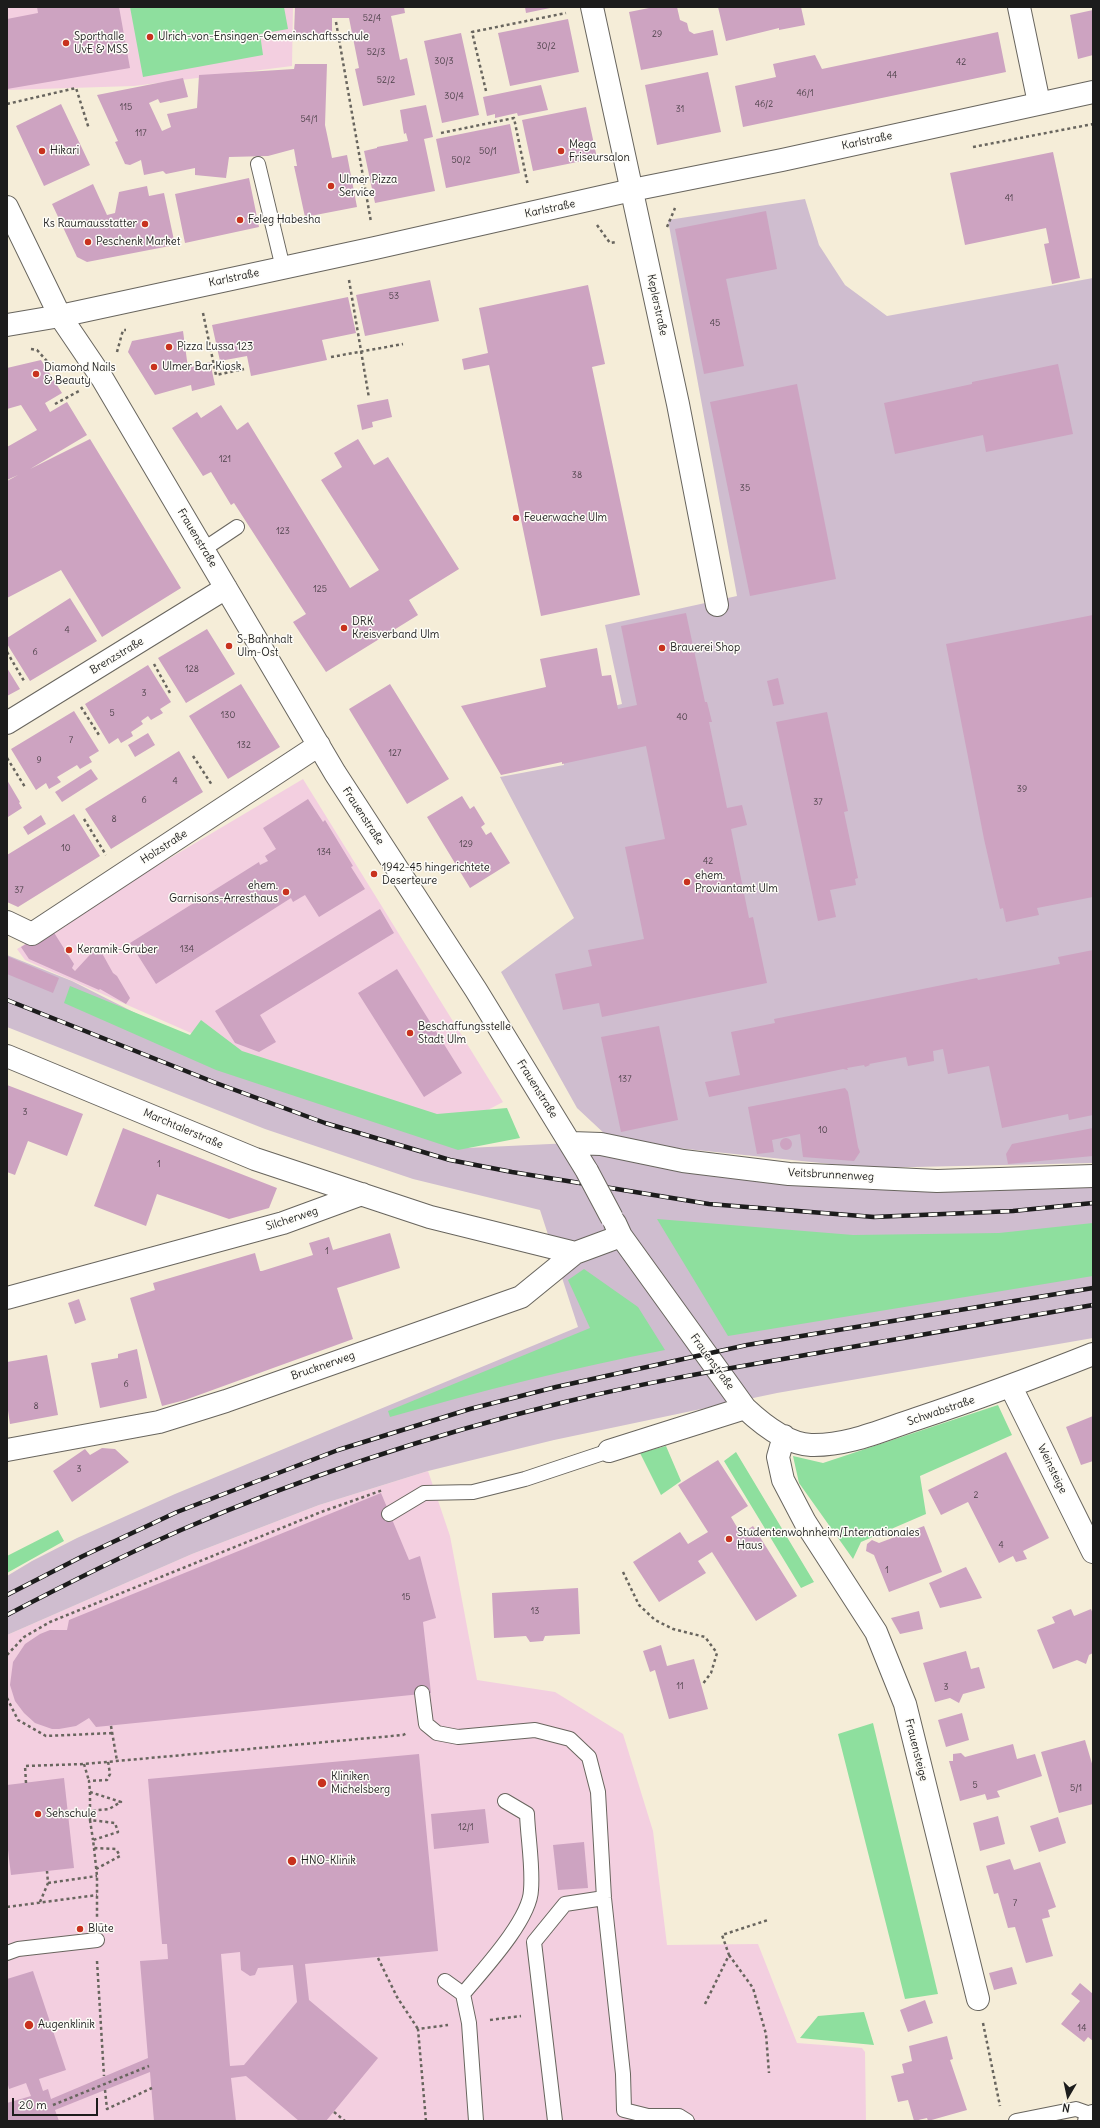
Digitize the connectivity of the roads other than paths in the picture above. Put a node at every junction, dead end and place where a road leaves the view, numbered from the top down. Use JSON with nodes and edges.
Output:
{"nodes":[{"id":1,"x":592,"y":7,"type":"edge"},
{"id":2,"x":1019,"y":7,"type":"edge"},
{"id":3,"x":1093,"y":92,"type":"edge"},
{"id":4,"x":1039,"y":104,"type":"junction"},
{"id":5,"x":258,"y":164,"type":"dead end"},
{"id":6,"x":632,"y":190,"type":"junction"},
{"id":7,"x":7,"y":208,"type":"edge"},
{"id":8,"x":283,"y":268,"type":"junction"},
{"id":9,"x":60,"y":316,"type":"junction"},
{"id":10,"x":7,"y":325,"type":"edge"},
{"id":11,"x":237,"y":527,"type":"dead end"},
{"id":12,"x":204,"y":549,"type":"junction"},
{"id":13,"x":226,"y":588,"type":"junction"},
{"id":14,"x":718,"y":605,"type":"dead end"},
{"id":15,"x":7,"y":723,"type":"edge"},
{"id":16,"x":319,"y":745,"type":"junction"},
{"id":17,"x":7,"y":922,"type":"edge"},
{"id":18,"x":7,"y":1056,"type":"edge"},
{"id":19,"x":571,"y":1143,"type":"junction"},
{"id":20,"x":1093,"y":1176,"type":"edge"},
{"id":21,"x":362,"y":1194,"type":"junction"},
{"id":22,"x":616,"y":1227,"type":"junction"},
{"id":23,"x":576,"y":1253,"type":"junction"},
{"id":24,"x":7,"y":1298,"type":"edge"},
{"id":25,"x":1093,"y":1354,"type":"edge"},
{"id":26,"x":1011,"y":1387,"type":"junction"},
{"id":27,"x":745,"y":1408,"type":"junction"},
{"id":28,"x":784,"y":1436,"type":"junction"},
{"id":29,"x":7,"y":1450,"type":"edge"},
{"id":30,"x":609,"y":1451,"type":"joint"},
{"id":31,"x":389,"y":1514,"type":"dead end"},
{"id":32,"x":1093,"y":1552,"type":"edge"},
{"id":33,"x":422,"y":1694,"type":"dead end"},
{"id":34,"x":505,"y":1801,"type":"dead end"},
{"id":35,"x":604,"y":1898,"type":"junction"},
{"id":36,"x":97,"y":1940,"type":"road end"},
{"id":37,"x":7,"y":1953,"type":"edge"},
{"id":38,"x":445,"y":1981,"type":"dead end"},
{"id":39,"x":463,"y":1994,"type":"junction"},
{"id":40,"x":978,"y":1999,"type":"road end"},
{"id":41,"x":1093,"y":2115,"type":"edge"},
{"id":42,"x":476,"y":2121,"type":"edge"},
{"id":43,"x":555,"y":2121,"type":"edge"},
{"id":44,"x":687,"y":2121,"type":"edge"},
{"id":45,"x":1016,"y":2121,"type":"edge"},
{"id":46,"x":1089,"y":2121,"type":"edge"}],
"edges":[{"from":1,"to":6,"type":"street","name":"Keplerstraße"},
{"from":2,"to":4,"type":"street"},
{"from":3,"to":4,"type":"street","name":"Karlstraße"},
{"from":4,"to":6,"type":"street","name":"Karlstraße"},
{"from":5,"to":8,"type":"lane"},
{"from":6,"to":8,"type":"street","name":"Karlstraße"},
{"from":6,"to":14,"type":"street","name":"Keplerstraße"},
{"from":7,"to":9,"type":"street","name":"Frauenstraße"},
{"from":8,"to":9,"type":"street","name":"Karlstraße"},
{"from":9,"to":10,"type":"street","name":"Karlstraße"},
{"from":9,"to":12,"type":"street","name":"Frauenstraße"},
{"from":11,"to":12,"type":"lane"},
{"from":12,"to":13,"type":"street","name":"Frauenstraße"},
{"from":13,"to":15,"type":"street","name":"Brenzstraße"},
{"from":13,"to":16,"type":"street","name":"Frauenstraße"},
{"from":16,"to":17,"type":"street","name":"Holzstraße"},
{"from":16,"to":19,"type":"street","name":"Frauenstraße"},
{"from":18,"to":21,"type":"street","name":"Marchtalerstraße"},
{"from":19,"to":20,"type":"street","name":"Veitsbrunnenweg"},
{"from":19,"to":22,"type":"street","name":"Frauenstraße","bridge":true},
{"from":21,"to":23,"type":"street"},
{"from":21,"to":24,"type":"street","name":"Silcherweg"},
{"from":22,"to":23,"type":"street","name":"Brucknerweg"},
{"from":22,"to":27,"type":"street","name":"Frauenstraße"},
{"from":23,"to":29,"type":"street","name":"Brucknerweg"},
{"from":25,"to":26,"type":"street","name":"Schwabstraße"},
{"from":26,"to":28,"type":"street","name":"Schwabstraße"},
{"from":26,"to":32,"type":"street","name":"Weinsteige"},
{"from":27,"to":28,"type":"street","name":"Frauenstraße"},
{"from":27,"to":30,"type":"street"},
{"from":28,"to":40,"type":"street","name":"Frauensteige"},
{"from":30,"to":31,"type":"lane"},
{"from":33,"to":35,"type":"lane"},
{"from":34,"to":39,"type":"lane"},
{"from":35,"to":43,"type":"lane"},
{"from":35,"to":44,"type":"lane"},
{"from":36,"to":37,"type":"lane"},
{"from":38,"to":39,"type":"lane"},
{"from":39,"to":42,"type":"lane"},
{"from":41,"to":45,"type":"lane"},
{"from":41,"to":46,"type":"street"}]}
